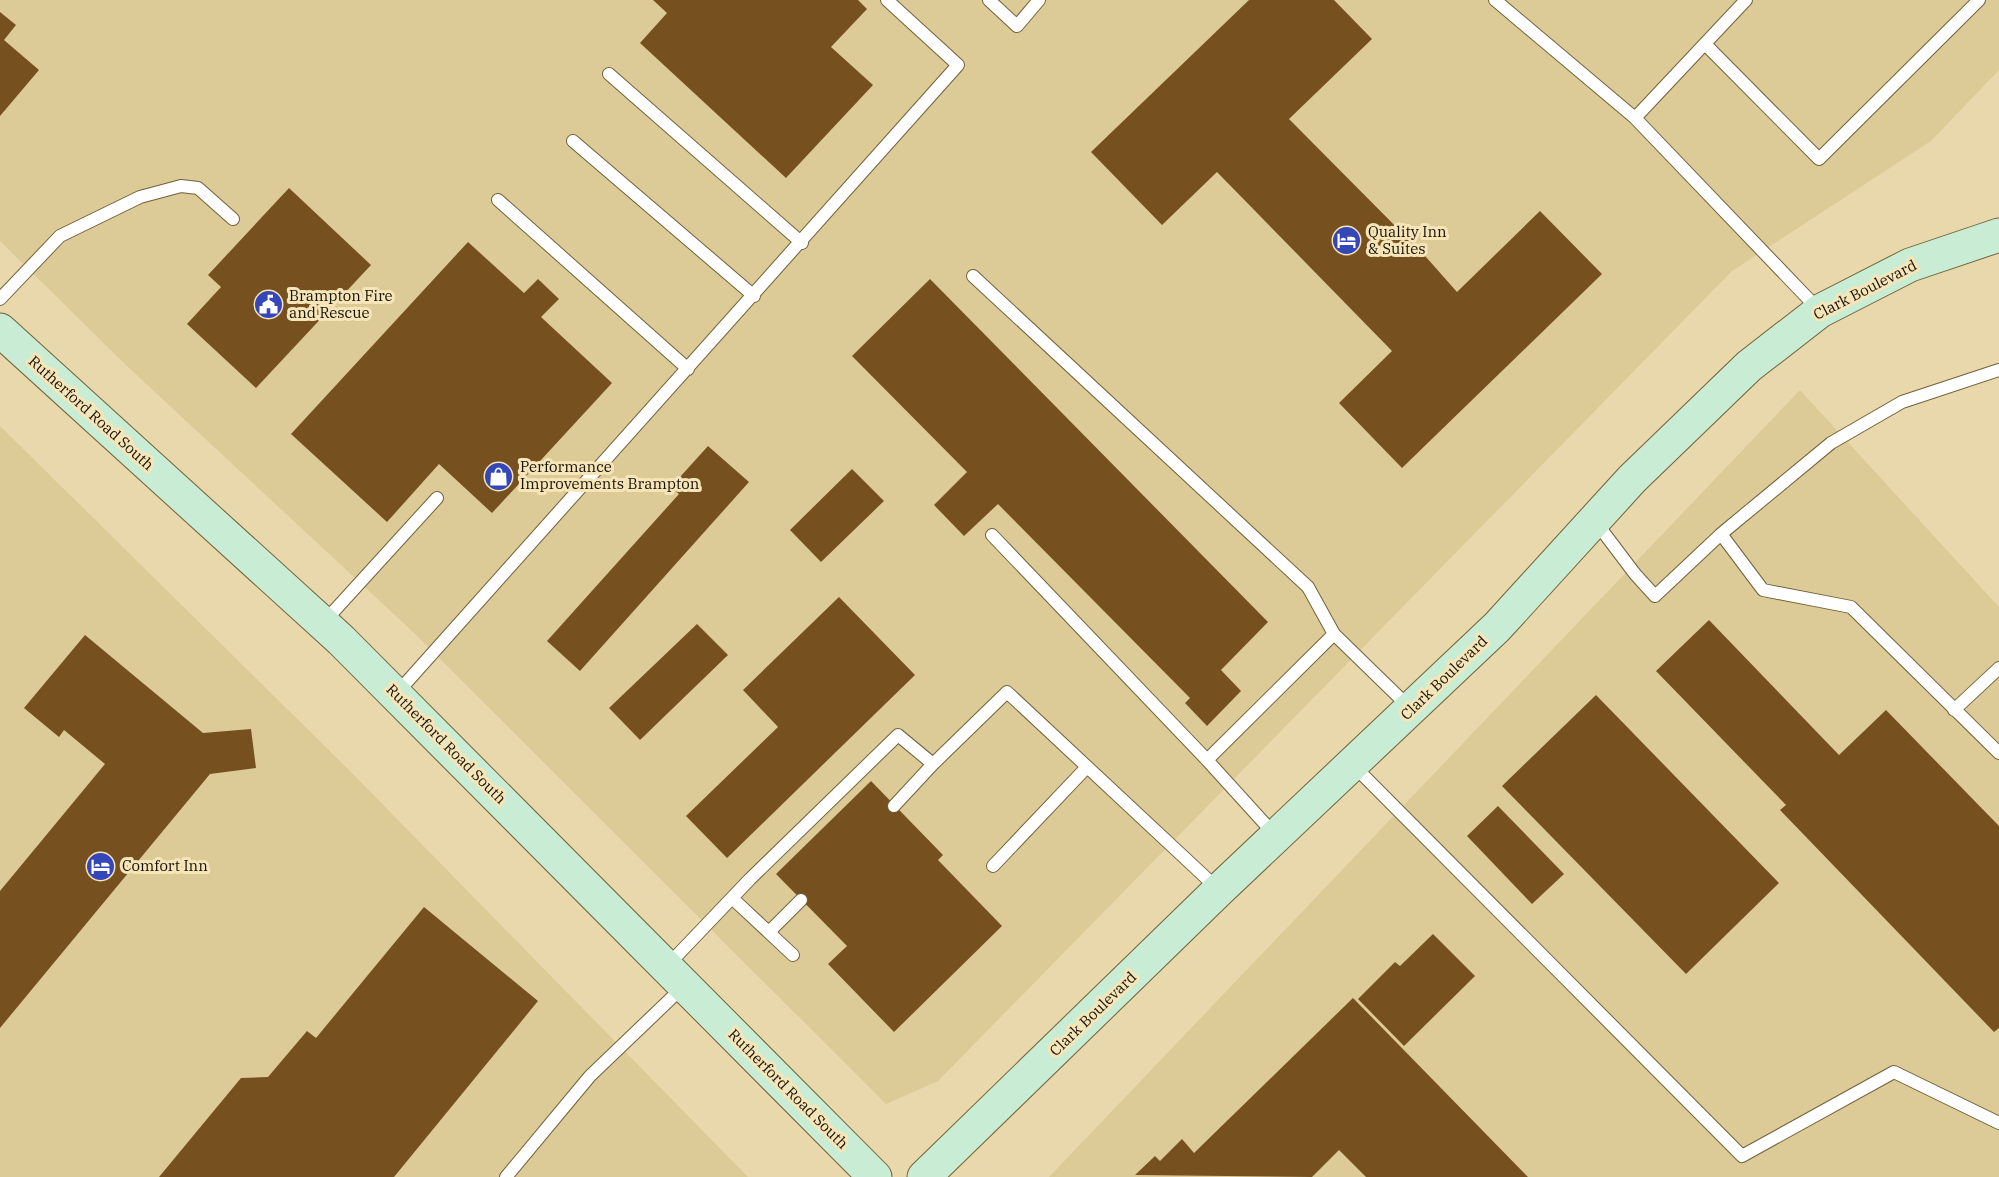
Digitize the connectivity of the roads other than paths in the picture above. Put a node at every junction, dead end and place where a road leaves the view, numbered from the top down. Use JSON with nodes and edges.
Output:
{"nodes":[{"id":1,"x":887,"y":0,"type":"edge"},
{"id":2,"x":989,"y":0,"type":"edge"},
{"id":3,"x":1039,"y":0,"type":"edge"},
{"id":4,"x":1496,"y":0,"type":"edge"},
{"id":5,"x":1746,"y":0,"type":"edge"},
{"id":6,"x":1979,"y":0,"type":"edge"},
{"id":7,"x":1705,"y":44,"type":"junction"},
{"id":8,"x":609,"y":74,"type":"dead end"},
{"id":9,"x":1635,"y":118,"type":"junction"},
{"id":10,"x":573,"y":141,"type":"dead end"},
{"id":11,"x":498,"y":200,"type":"dead end"},
{"id":12,"x":233,"y":219,"type":"dead end"},
{"id":13,"x":1999,"y":236,"type":"edge"},
{"id":14,"x":802,"y":243,"type":"junction"},
{"id":15,"x":973,"y":276,"type":"dead end"},
{"id":16,"x":754,"y":296,"type":"junction"},
{"id":17,"x":0,"y":299,"type":"edge"},
{"id":18,"x":1820,"y":311,"type":"junction"},
{"id":19,"x":0,"y":330,"type":"edge"},
{"id":20,"x":688,"y":369,"type":"junction"},
{"id":21,"x":1999,"y":370,"type":"edge"},
{"id":22,"x":437,"y":498,"type":"dead end"},
{"id":23,"x":1594,"y":520,"type":"junction"},
{"id":24,"x":1721,"y":534,"type":"junction"},
{"id":25,"x":992,"y":535,"type":"dead end"},
{"id":26,"x":323,"y":622,"type":"junction"},
{"id":27,"x":1335,"y":634,"type":"junction"},
{"id":28,"x":1999,"y":668,"type":"edge"},
{"id":29,"x":396,"y":694,"type":"junction"},
{"id":30,"x":1411,"y":709,"type":"junction"},
{"id":31,"x":1954,"y":710,"type":"junction"},
{"id":32,"x":1999,"y":753,"type":"edge"},
{"id":33,"x":1207,"y":760,"type":"junction"},
{"id":34,"x":933,"y":764,"type":"junction"},
{"id":35,"x":1353,"y":765,"type":"junction"},
{"id":36,"x":1087,"y":767,"type":"junction"},
{"id":37,"x":894,"y":806,"type":"dead end"},
{"id":38,"x":1277,"y":837,"type":"junction"},
{"id":39,"x":993,"y":866,"type":"dead end"},
{"id":40,"x":1219,"y":890,"type":"junction"},
{"id":41,"x":732,"y":898,"type":"junction"},
{"id":42,"x":801,"y":900,"type":"dead end"},
{"id":43,"x":769,"y":932,"type":"junction"},
{"id":44,"x":793,"y":955,"type":"dead end"},
{"id":45,"x":676,"y":976,"type":"junction"},
{"id":46,"x":1999,"y":1123,"type":"edge"},
{"id":47,"x":506,"y":1177,"type":"edge"},
{"id":48,"x":875,"y":1177,"type":"edge"},
{"id":49,"x":924,"y":1177,"type":"edge"}],
"edges":[{"from":1,"to":14,"type":"lane"},
{"from":2,"to":3,"type":"lane"},
{"from":4,"to":9,"type":"lane"},
{"from":5,"to":7,"type":"lane"},
{"from":6,"to":7,"type":"lane"},
{"from":7,"to":9,"type":"lane"},
{"from":8,"to":14,"type":"lane"},
{"from":9,"to":18,"type":"lane"},
{"from":10,"to":16,"type":"lane"},
{"from":11,"to":20,"type":"lane"},
{"from":12,"to":17,"type":"lane"},
{"from":13,"to":18,"type":"street","name":"Clark Boulevard"},
{"from":14,"to":16,"type":"lane"},
{"from":15,"to":27,"type":"lane"},
{"from":16,"to":20,"type":"lane"},
{"from":18,"to":23,"type":"street","name":"Clark Boulevard"},
{"from":19,"to":26,"type":"street","name":"Rutherford Road South"},
{"from":20,"to":29,"type":"lane"},
{"from":21,"to":24,"type":"lane"},
{"from":22,"to":26,"type":"lane"},
{"from":23,"to":24,"type":"lane"},
{"from":23,"to":30,"type":"street","name":"Clark Boulevard"},
{"from":24,"to":31,"type":"lane"},
{"from":25,"to":33,"type":"lane"},
{"from":26,"to":29,"type":"street","name":"Rutherford Road South"},
{"from":27,"to":30,"type":"lane"},
{"from":27,"to":33,"type":"lane"},
{"from":28,"to":31,"type":"lane"},
{"from":29,"to":45,"type":"street","name":"Rutherford Road South"},
{"from":30,"to":35,"type":"street","name":"Clark Boulevard"},
{"from":31,"to":32,"type":"lane"},
{"from":33,"to":38,"type":"lane"},
{"from":34,"to":36,"type":"lane"},
{"from":34,"to":37,"type":"lane"},
{"from":34,"to":41,"type":"lane"},
{"from":35,"to":38,"type":"street","name":"Clark Boulevard"},
{"from":35,"to":46,"type":"lane"},
{"from":36,"to":39,"type":"lane"},
{"from":36,"to":40,"type":"lane"},
{"from":38,"to":40,"type":"street","name":"Clark Boulevard"},
{"from":40,"to":49,"type":"street","name":"Clark Boulevard"},
{"from":41,"to":43,"type":"lane"},
{"from":41,"to":45,"type":"lane"},
{"from":42,"to":43,"type":"lane"},
{"from":43,"to":44,"type":"lane"},
{"from":45,"to":47,"type":"lane"},
{"from":45,"to":48,"type":"street","name":"Rutherford Road South"}]}
